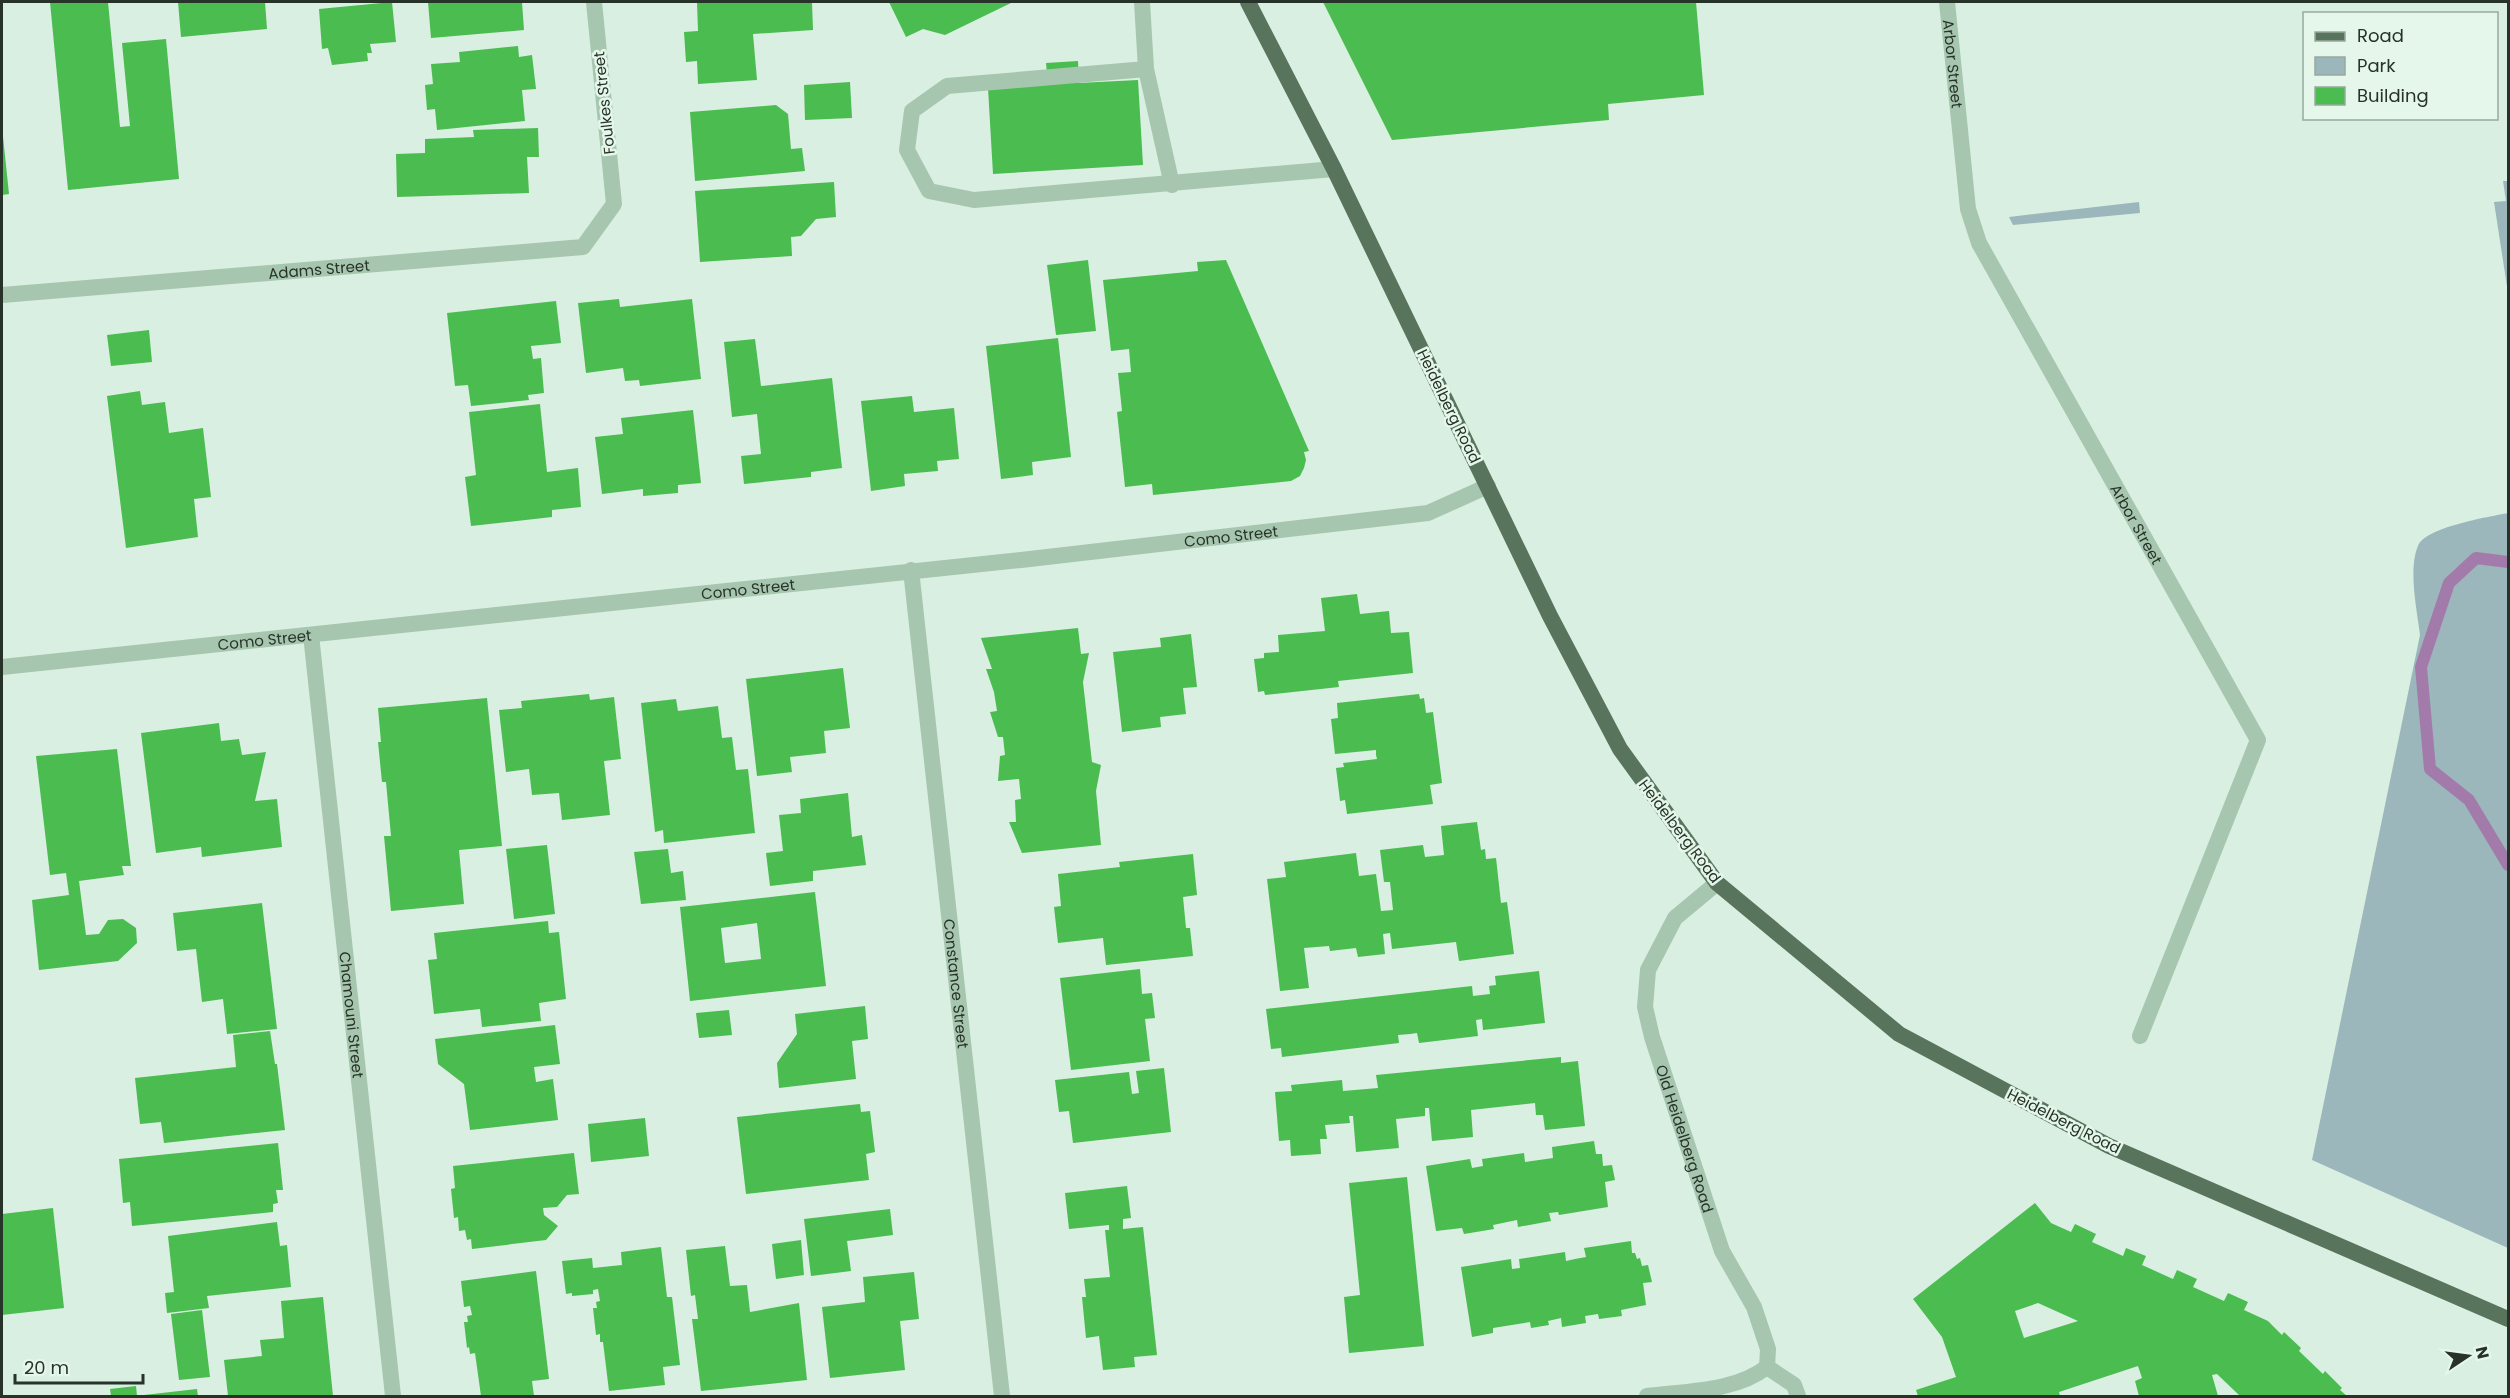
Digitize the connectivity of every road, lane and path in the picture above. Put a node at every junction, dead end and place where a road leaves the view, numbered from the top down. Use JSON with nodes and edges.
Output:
{"nodes":[{"id":1,"x":594,"y":2,"type":"edge"},
{"id":2,"x":1142,"y":2,"type":"edge"},
{"id":3,"x":1248,"y":2,"type":"edge"},
{"id":4,"x":1947,"y":2,"type":"edge"},
{"id":5,"x":1146,"y":69,"type":"junction"},
{"id":6,"x":1334,"y":169,"type":"junction"},
{"id":7,"x":1172,"y":185,"type":"junction"},
{"id":8,"x":614,"y":204,"type":"joint"},
{"id":9,"x":2,"y":295,"type":"edge"},
{"id":10,"x":1488,"y":486,"type":"junction"},
{"id":11,"x":911,"y":570,"type":"junction"},
{"id":12,"x":311,"y":635,"type":"junction"},
{"id":13,"x":2,"y":667,"type":"edge"},
{"id":14,"x":1717,"y":883,"type":"junction"},
{"id":15,"x":2140,"y":1035,"type":"dead end"},
{"id":16,"x":2508,"y":1319,"type":"edge"},
{"id":17,"x":1767,"y":1367,"type":"junction"},
{"id":18,"x":393,"y":1396,"type":"edge"},
{"id":19,"x":1002,"y":1396,"type":"edge"},
{"id":20,"x":1647,"y":1396,"type":"edge"},
{"id":21,"x":1798,"y":1396,"type":"edge"}],
"edges":[{"from":1,"to":8,"type":"street","name":"Foulkes Street"},
{"from":2,"to":5,"type":"street"},
{"from":3,"to":6,"type":"main road","name":"Heidelberg Road"},
{"from":4,"to":15,"type":"street","name":"Arbor Street"},
{"from":5,"to":7,"type":"street"},
{"from":5,"to":7,"type":"street"},
{"from":6,"to":7,"type":"street"},
{"from":6,"to":10,"type":"main road","name":"Heidelberg Road"},
{"from":8,"to":9,"type":"street","name":"Adams Street"},
{"from":10,"to":11,"type":"street","name":"Como Street"},
{"from":10,"to":14,"type":"main road","name":"Heidelberg Road"},
{"from":11,"to":12,"type":"street","name":"Como Street"},
{"from":11,"to":19,"type":"street","name":"Constance Street"},
{"from":12,"to":13,"type":"street","name":"Como Street"},
{"from":12,"to":18,"type":"street","name":"Chamouni Street"},
{"from":14,"to":16,"type":"main road","name":"Heidelberg Road"},
{"from":14,"to":17,"type":"street","name":"Old Heidelberg Road"},
{"from":17,"to":20,"type":"street"},
{"from":17,"to":21,"type":"street"}]}
